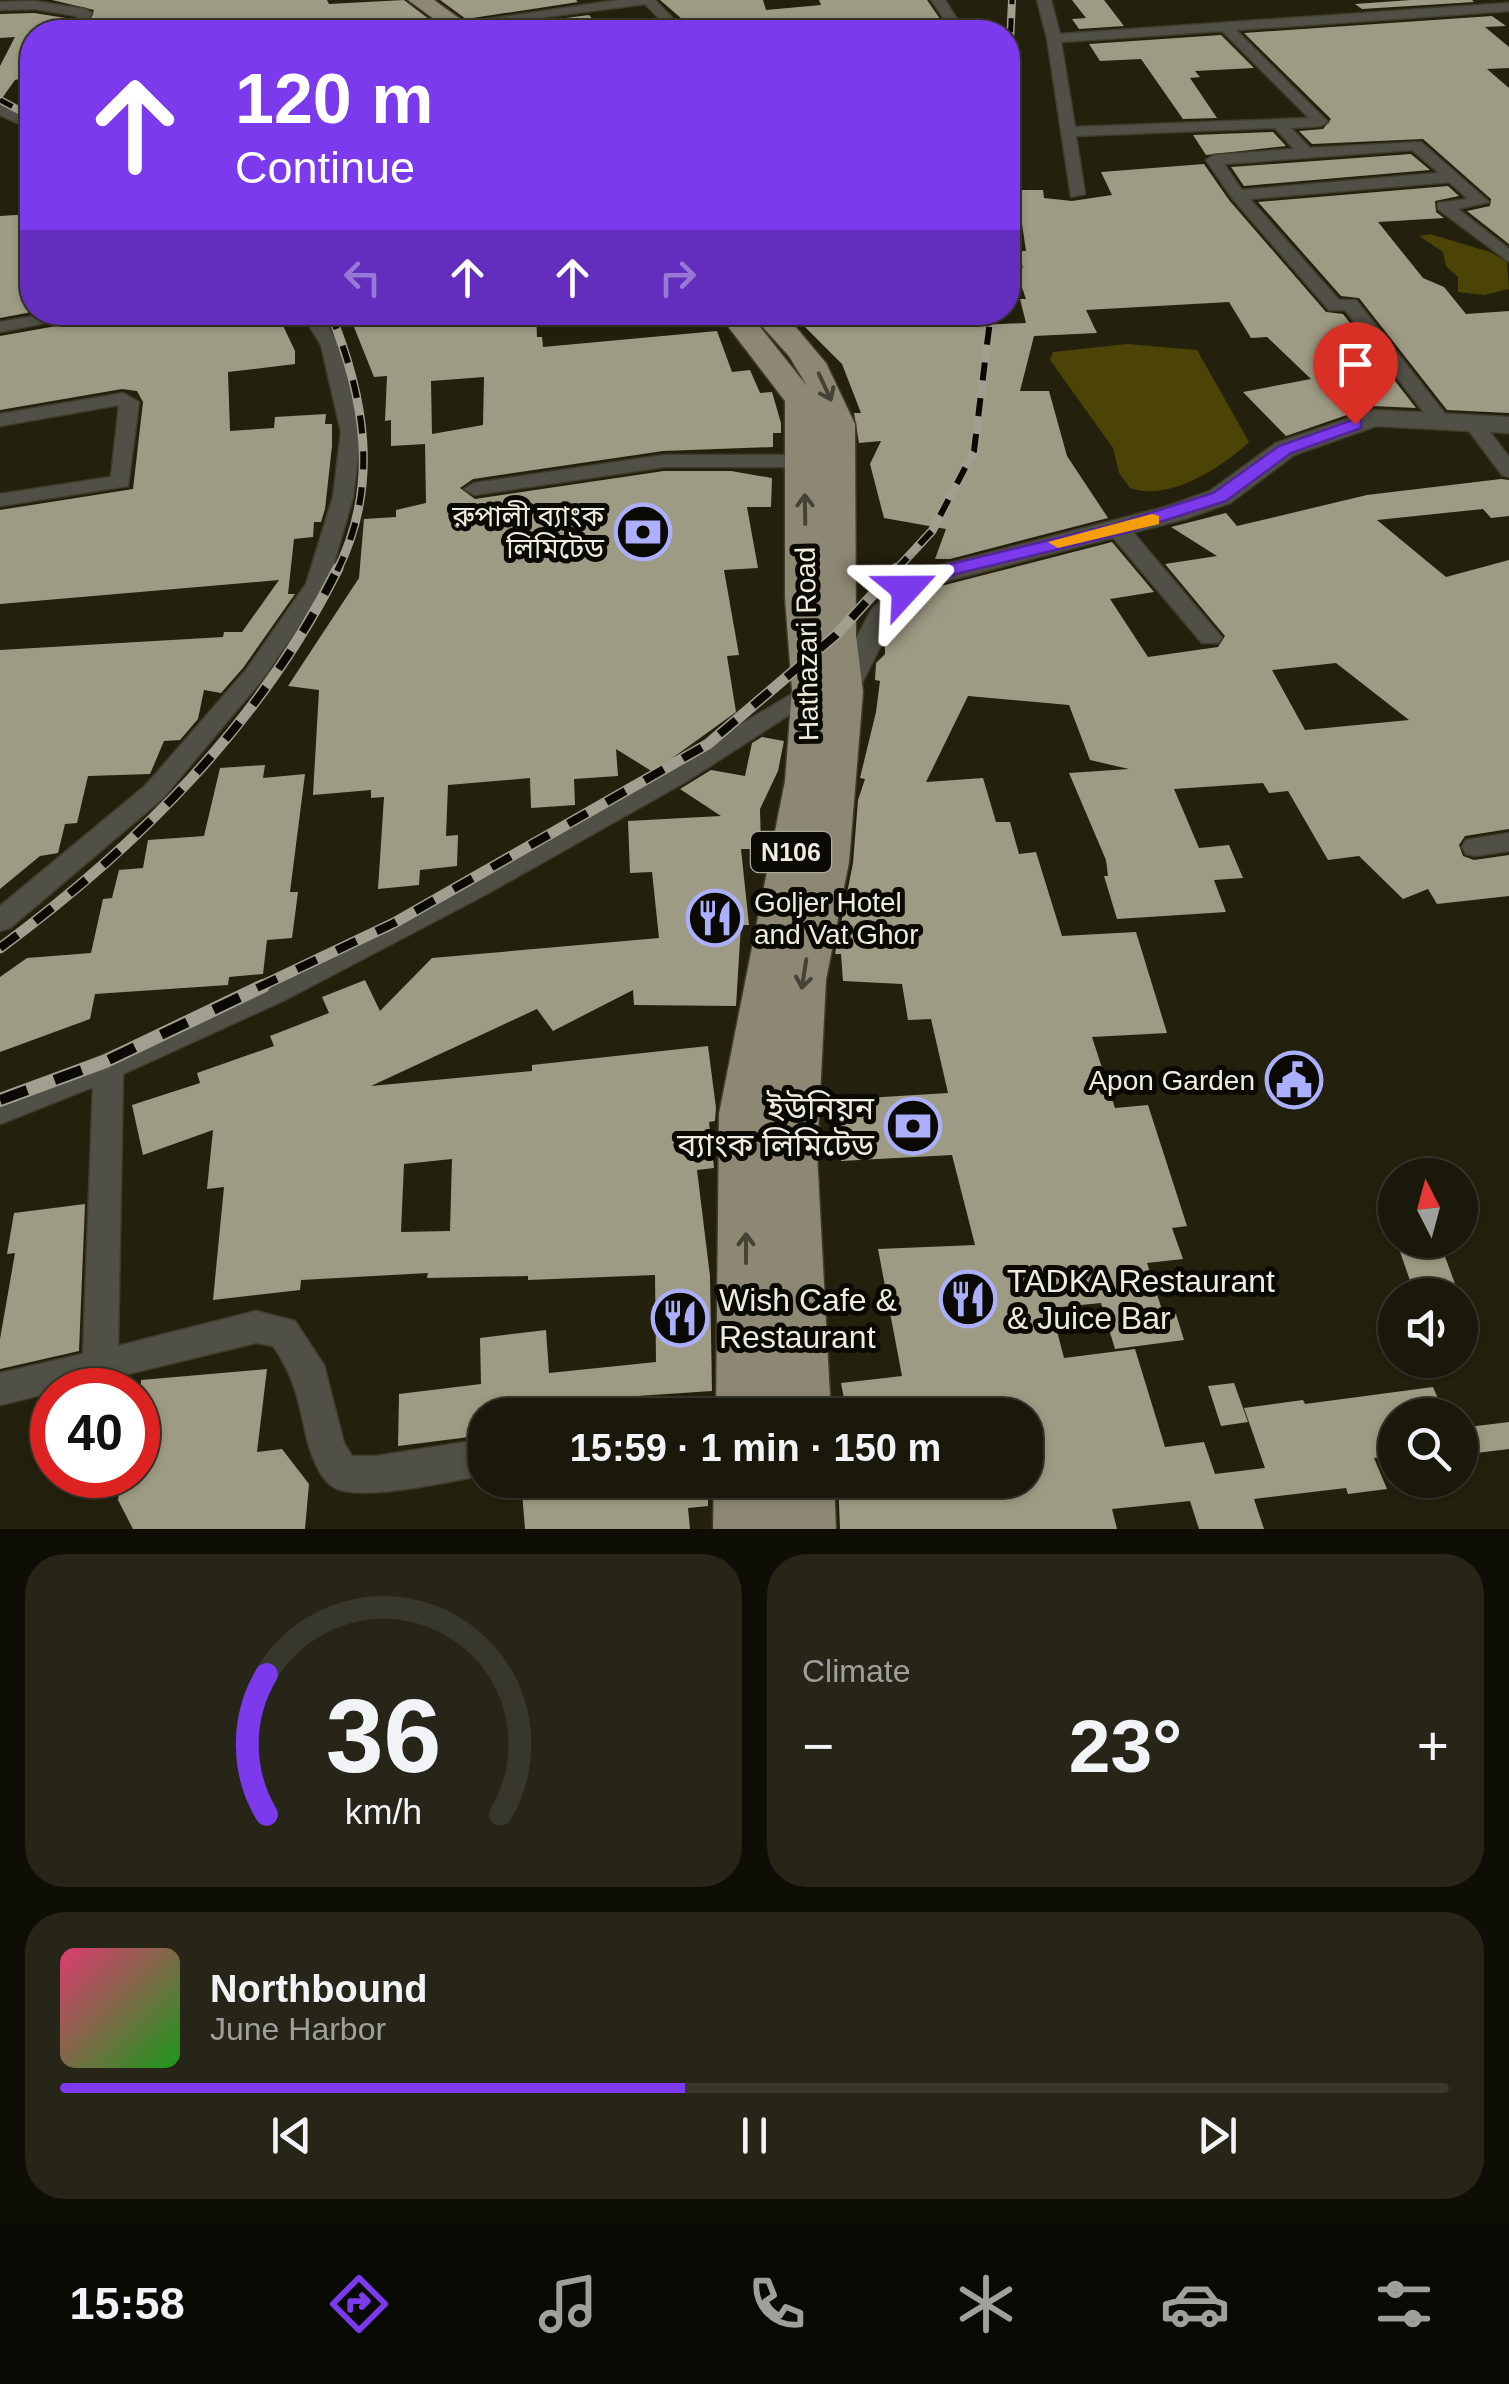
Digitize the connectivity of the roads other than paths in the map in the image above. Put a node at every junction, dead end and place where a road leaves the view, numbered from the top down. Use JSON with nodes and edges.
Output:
{"nodes":[{"id":1,"x":404,"y":0,"type":"edge"},
{"id":2,"x":418,"y":0,"type":"edge"},
{"id":3,"x":1044,"y":0,"type":"edge"},
{"id":4,"x":600,"y":3,"type":"edge"},
{"id":5,"x":0,"y":6,"type":"edge"},
{"id":6,"x":1509,"y":7,"type":"edge"},
{"id":7,"x":82,"y":20,"type":"edge"},
{"id":8,"x":439,"y":20,"type":"edge"},
{"id":9,"x":443,"y":20,"type":"edge"},
{"id":10,"x":509,"y":20,"type":"edge"},
{"id":11,"x":667,"y":20,"type":"edge"},
{"id":12,"x":1226,"y":27,"type":"junction"},
{"id":13,"x":1054,"y":38,"type":"junction"},
{"id":14,"x":1279,"y":124,"type":"junction"},
{"id":15,"x":1067,"y":132,"type":"junction"},
{"id":16,"x":1306,"y":153,"type":"junction"},
{"id":17,"x":1452,"y":178,"type":"junction"},
{"id":18,"x":1077,"y":194,"type":"dead end"},
{"id":19,"x":1238,"y":194,"type":"junction"},
{"id":20,"x":1509,"y":257,"type":"edge"},
{"id":21,"x":318,"y":325,"type":"edge"},
{"id":22,"x":742,"y":325,"type":"edge"},
{"id":23,"x":776,"y":325,"type":"edge"},
{"id":24,"x":1438,"y":418,"type":"junction"},
{"id":25,"x":0,"y":420,"type":"edge"},
{"id":26,"x":1473,"y":423,"type":"junction"},
{"id":27,"x":1509,"y":425,"type":"edge"},
{"id":28,"x":804,"y":461,"type":"junction"},
{"id":29,"x":1509,"y":471,"type":"edge"},
{"id":30,"x":474,"y":489,"type":"dead end"},
{"id":31,"x":0,"y":500,"type":"edge"},
{"id":32,"x":1118,"y":529,"type":"junction"},
{"id":33,"x":1210,"y":638,"type":"dead end"},
{"id":34,"x":828,"y":691,"type":"junction"},
{"id":35,"x":1509,"y":842,"type":"edge"},
{"id":36,"x":1475,"y":846,"type":"dead end"},
{"id":37,"x":1,"y":919,"type":"edge"},
{"id":38,"x":108,"y":1070,"type":"junction"},
{"id":39,"x":0,"y":1111,"type":"edge"},
{"id":40,"x":100,"y":1366,"type":"junction"},
{"id":41,"x":0,"y":1389,"type":"edge"},
{"id":42,"x":746,"y":1398,"type":"edge"},
{"id":43,"x":800,"y":1398,"type":"edge"},
{"id":44,"x":468,"y":1460,"type":"edge"},
{"id":45,"x":745,"y":1498,"type":"edge"},
{"id":46,"x":804,"y":1498,"type":"edge"},
{"id":47,"x":744,"y":1529,"type":"edge"},
{"id":48,"x":805,"y":1529,"type":"edge"}],
"edges":[{"from":1,"to":8,"type":"highway"},
{"from":2,"to":9,"type":"highway"},
{"from":3,"to":13,"type":"street"},
{"from":4,"to":10,"type":"street"},
{"from":4,"to":11,"type":"street"},
{"from":5,"to":7,"type":"street"},
{"from":6,"to":12,"type":"street"},
{"from":12,"to":13,"type":"street"},
{"from":12,"to":14,"type":"street"},
{"from":13,"to":15,"type":"street"},
{"from":14,"to":15,"type":"street"},
{"from":14,"to":16,"type":"street"},
{"from":15,"to":18,"type":"street"},
{"from":16,"to":17,"type":"street"},
{"from":16,"to":19,"type":"street"},
{"from":17,"to":19,"type":"street"},
{"from":17,"to":20,"type":"street"},
{"from":19,"to":24,"type":"street"},
{"from":21,"to":37,"type":"street"},
{"from":22,"to":28,"type":"highway","name":"Hathazari Road","number":"N106"},
{"from":23,"to":34,"type":"highway","name":"Hathazari Road","number":"N106","one_way":true},
{"from":24,"to":26,"type":"street"},
{"from":24,"to":32,"type":"street"},
{"from":25,"to":31,"type":"street"},
{"from":26,"to":27,"type":"street"},
{"from":26,"to":29,"type":"street"},
{"from":28,"to":30,"type":"street"},
{"from":34,"to":28,"type":"highway","name":"Hathazari Road","number":"N106","one_way":true},
{"from":32,"to":33,"type":"street"},
{"from":32,"to":34,"type":"street"},
{"from":34,"to":38,"type":"street"},
{"from":42,"to":34,"type":"highway","name":"Hathazari Road","number":"N106","one_way":true},
{"from":34,"to":43,"type":"highway","name":"Hathazari Road","number":"N106","one_way":true},
{"from":35,"to":36,"type":"street"},
{"from":38,"to":39,"type":"street"},
{"from":38,"to":40,"type":"street"},
{"from":40,"to":41,"type":"street"},
{"from":40,"to":44,"type":"street"},
{"from":45,"to":47,"type":"highway"},
{"from":46,"to":48,"type":"highway"}]}
